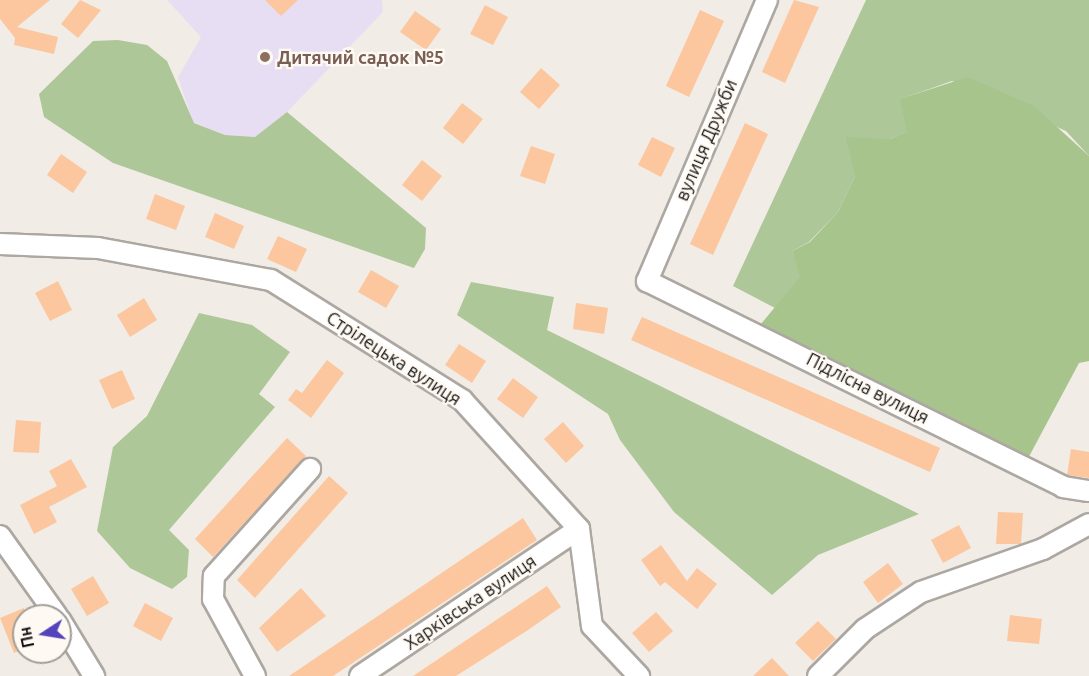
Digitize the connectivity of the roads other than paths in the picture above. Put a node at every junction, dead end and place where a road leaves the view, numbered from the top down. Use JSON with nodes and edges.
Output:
{"nodes":[{"id":1,"x":767,"y":0,"type":"edge"},
{"id":2,"x":0,"y":244,"type":"edge"},
{"id":3,"x":647,"y":281,"type":"joint"},
{"id":4,"x":310,"y":469,"type":"dead end"},
{"id":5,"x":1089,"y":491,"type":"edge"},
{"id":6,"x":1089,"y":524,"type":"edge"},
{"id":7,"x":579,"y":529,"type":"junction"},
{"id":8,"x":0,"y":536,"type":"edge"},
{"id":9,"x":49,"y":604,"type":"edge"},
{"id":10,"x":72,"y":640,"type":"edge"},
{"id":11,"x":823,"y":674,"type":"edge"},
{"id":12,"x":364,"y":675,"type":"edge"},
{"id":13,"x":94,"y":676,"type":"edge"},
{"id":14,"x":255,"y":676,"type":"edge"},
{"id":15,"x":639,"y":676,"type":"edge"}],
"edges":[{"from":1,"to":3,"type":"street","name":"вулиця Дружби"},
{"from":2,"to":7,"type":"street","name":"Стрілецька вулиця"},
{"from":3,"to":5,"type":"street","name":"Підлісна вулиця"},
{"from":4,"to":14,"type":"street"},
{"from":6,"to":11,"type":"street"},
{"from":7,"to":12,"type":"street","name":"Харківська вулиця"},
{"from":7,"to":15,"type":"street"},
{"from":8,"to":9,"type":"street"},
{"from":10,"to":13,"type":"street"}]}
